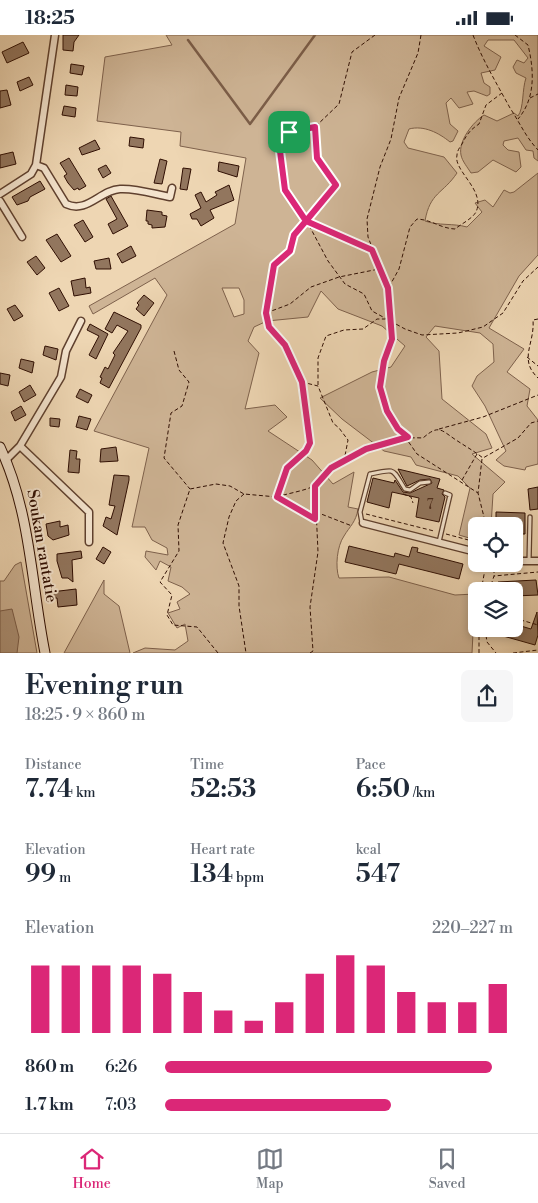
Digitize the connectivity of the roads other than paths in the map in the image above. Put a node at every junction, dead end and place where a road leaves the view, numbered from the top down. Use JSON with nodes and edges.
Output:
{"nodes":[{"id":1,"x":55,"y":35,"type":"edge"},
{"id":2,"x":36,"y":165,"type":"junction"},
{"id":3,"x":172,"y":188,"type":"dead end"},
{"id":4,"x":0,"y":194,"type":"edge"},
{"id":5,"x":0,"y":201,"type":"edge"},
{"id":6,"x":22,"y":237,"type":"dead end"},
{"id":7,"x":81,"y":321,"type":"dead end"},
{"id":8,"x":20,"y":446,"type":"junction"},
{"id":9,"x":0,"y":447,"type":"edge"},
{"id":10,"x":6,"y":460,"type":"junction"},
{"id":11,"x":429,"y":482,"type":"dead end"},
{"id":12,"x":445,"y":493,"type":"dead end"},
{"id":13,"x":530,"y":517,"type":"dead end"},
{"id":14,"x":363,"y":523,"type":"joint"},
{"id":15,"x":89,"y":542,"type":"dead end"},
{"id":16,"x":439,"y":543,"type":"junction"},
{"id":17,"x":468,"y":550,"type":"edge"},
{"id":18,"x":538,"y":561,"type":"edge"},
{"id":19,"x":523,"y":562,"type":"edge"},
{"id":20,"x":530,"y":562,"type":"junction"},
{"id":21,"x":45,"y":653,"type":"edge"}],
"edges":[{"from":1,"to":2,"type":"street"},
{"from":2,"to":3,"type":"street"},
{"from":2,"to":4,"type":"street"},
{"from":5,"to":6,"type":"street"},
{"from":7,"to":8,"type":"street"},
{"from":8,"to":10,"type":"street"},
{"from":8,"to":15,"type":"street"},
{"from":9,"to":10,"type":"street","name":"Soukan rantatie"},
{"from":10,"to":21,"type":"street","name":"Soukan rantatie"},
{"from":11,"to":14,"type":"lane"},
{"from":12,"to":16,"type":"lane"},
{"from":13,"to":20,"type":"lane"},
{"from":14,"to":16,"type":"street"},
{"from":16,"to":17,"type":"street"},
{"from":18,"to":20,"type":"street"},
{"from":19,"to":20,"type":"street"}]}
